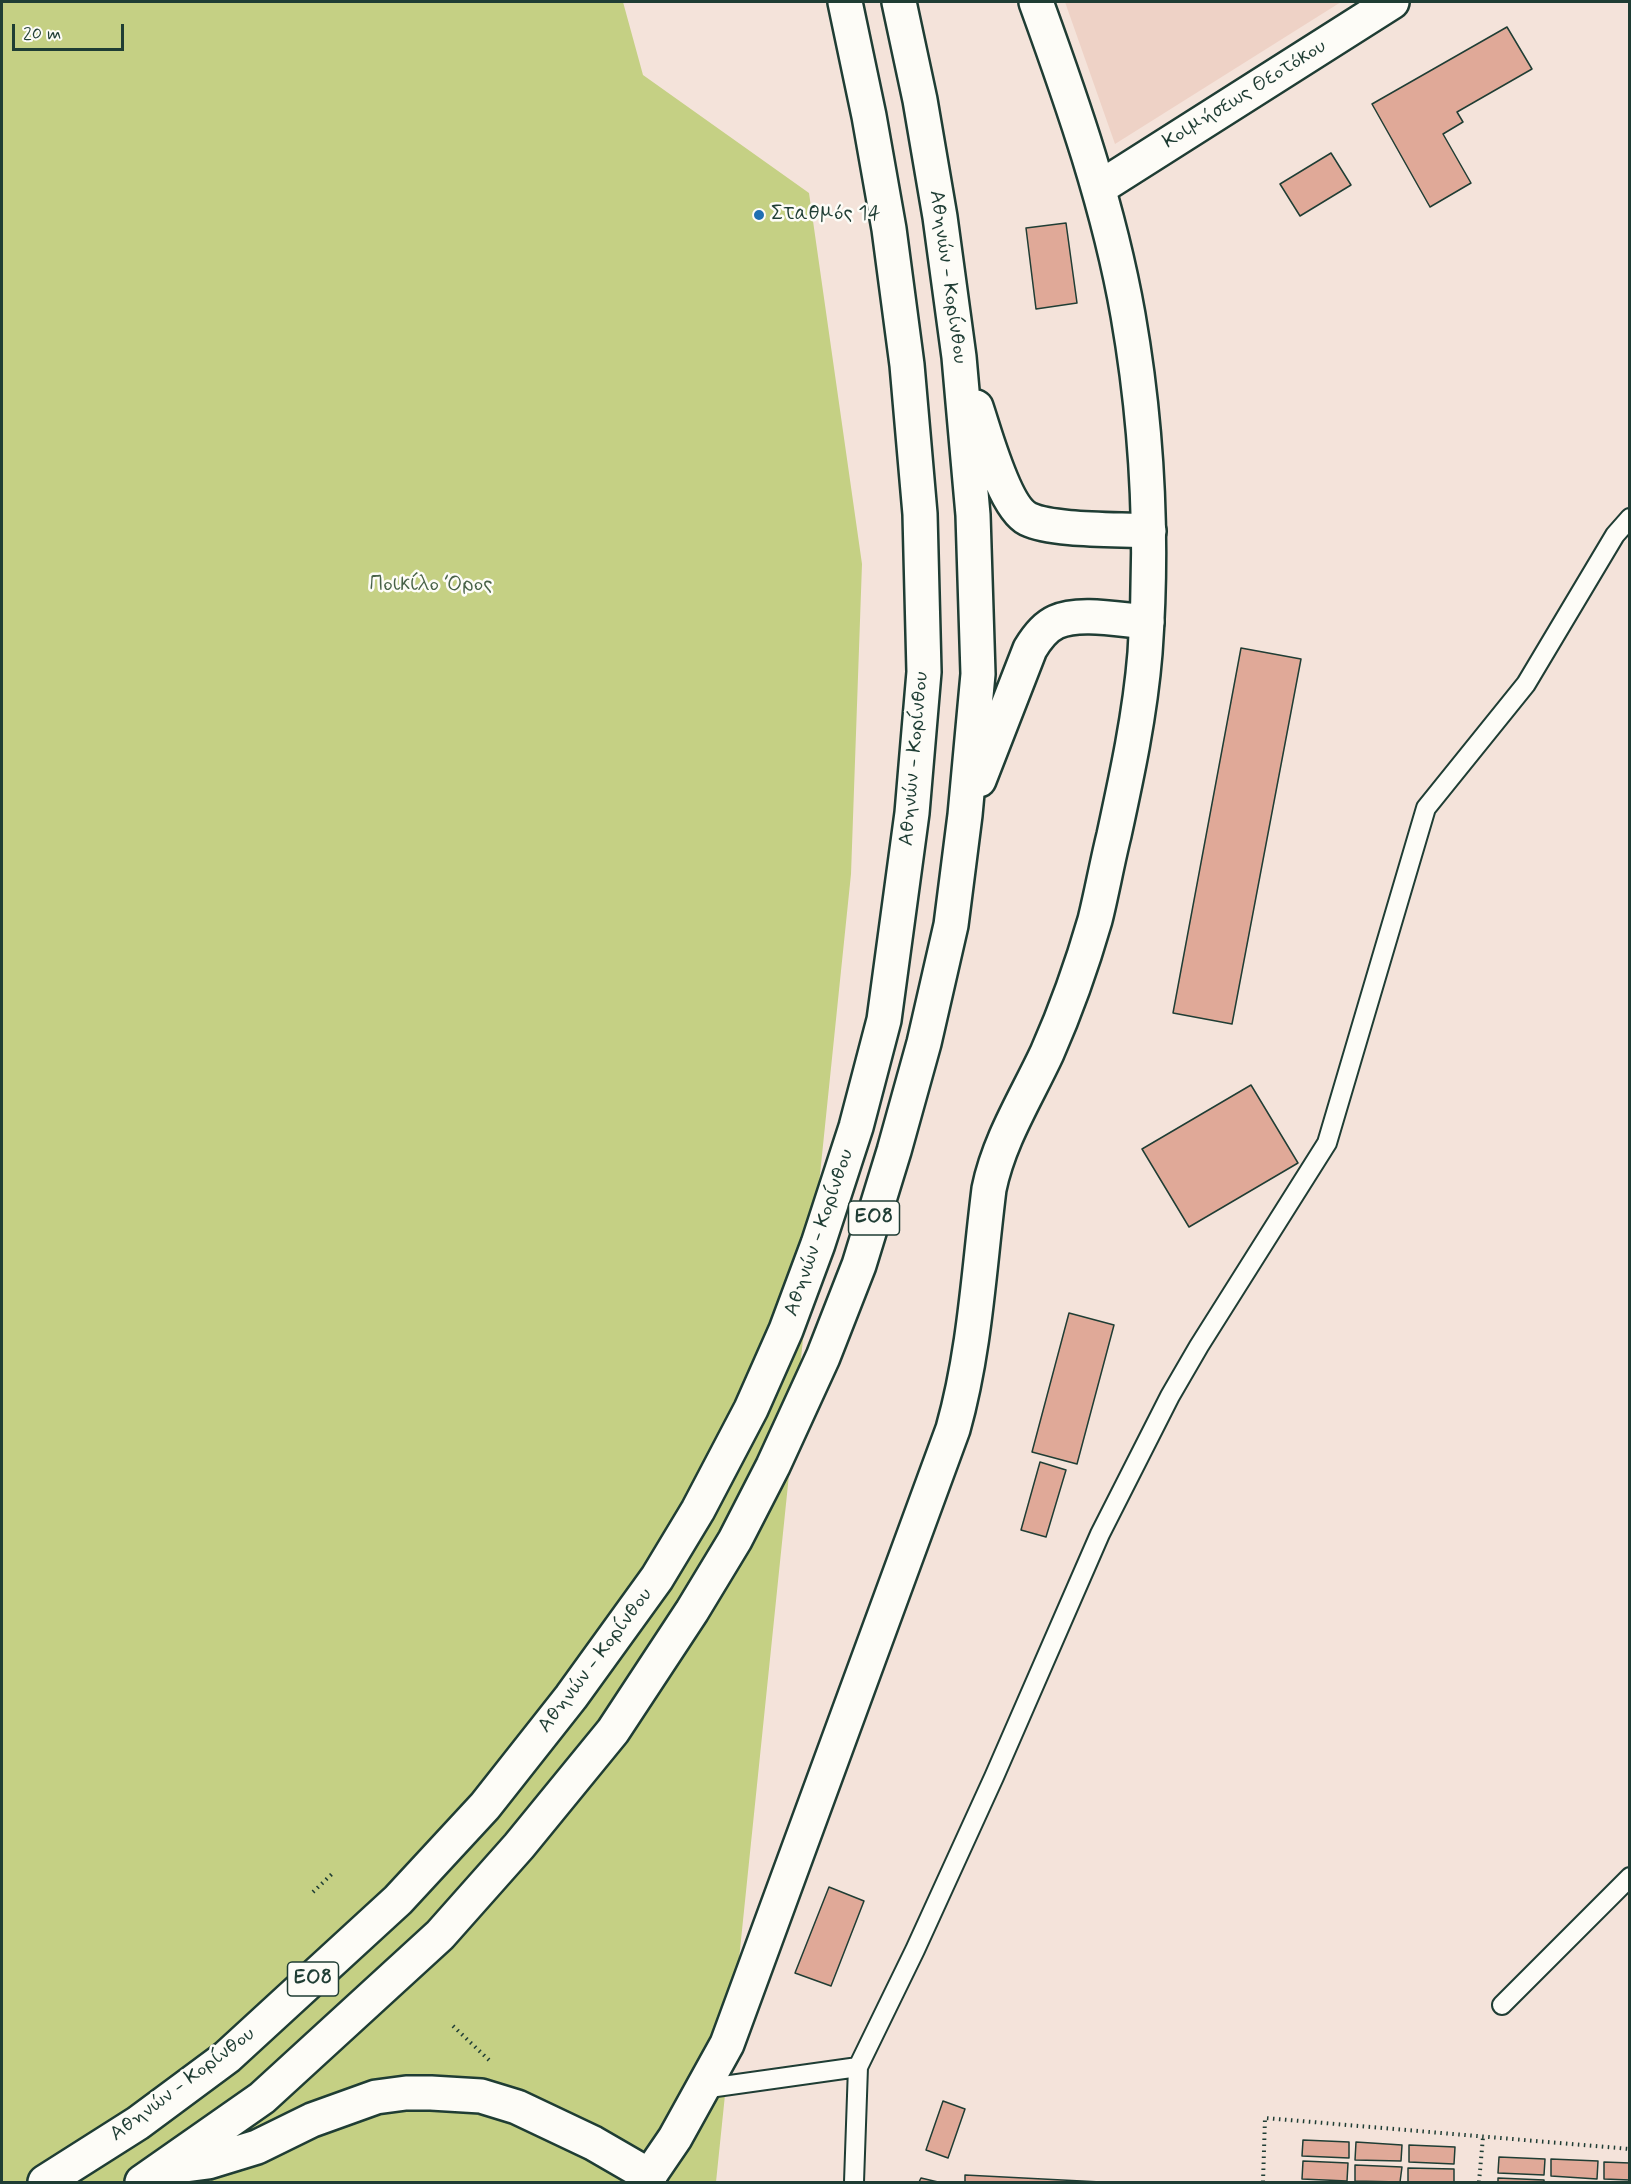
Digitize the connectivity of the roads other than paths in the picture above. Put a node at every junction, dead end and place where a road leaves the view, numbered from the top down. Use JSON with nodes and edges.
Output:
{"nodes":[{"id":1,"x":845,"y":2,"type":"edge"},
{"id":2,"x":899,"y":2,"type":"edge"},
{"id":3,"x":1036,"y":2,"type":"edge"},
{"id":4,"x":1392,"y":2,"type":"edge"},
{"id":5,"x":1099,"y":188,"type":"junction"},
{"id":6,"x":959,"y":357,"type":"junction"},
{"id":7,"x":1629,"y":518,"type":"edge"},
{"id":8,"x":1149,"y":531,"type":"junction"},
{"id":9,"x":1146,"y":622,"type":"junction"},
{"id":10,"x":965,"y":815,"type":"junction"},
{"id":11,"x":1629,"y":1877,"type":"edge"},
{"id":12,"x":1502,"y":2005,"type":"dead end"},
{"id":13,"x":858,"y":2067,"type":"junction"},
{"id":14,"x":702,"y":2089,"type":"junction"},
{"id":15,"x":154,"y":2175,"type":"edge"},
{"id":16,"x":648,"y":2179,"type":"edge"},
{"id":17,"x":45,"y":2182,"type":"edge"},
{"id":18,"x":854,"y":2182,"type":"edge"}],
"edges":[{"from":1,"to":17,"type":"main road","name":"Αθηνών - Κορίνθου","number":"ΕΟ8"},
{"from":2,"to":6,"type":"main road","name":"Αθηνών - Κορίνθου","number":"ΕΟ8"},
{"from":3,"to":5,"type":"main road"},
{"from":4,"to":5,"type":"main road","name":"Κοιμήσεως Θεοτόκου"},
{"from":5,"to":8,"type":"main road"},
{"from":6,"to":8,"type":"main road"},
{"from":6,"to":10,"type":"main road","name":"Αθηνών - Κορίνθου","number":"ΕΟ8"},
{"from":7,"to":13,"type":"lane"},
{"from":8,"to":9,"type":"main road"},
{"from":9,"to":10,"type":"main road"},
{"from":9,"to":14,"type":"main road"},
{"from":10,"to":15,"type":"main road","name":"Αθηνών - Κορίνθου","number":"ΕΟ8"},
{"from":11,"to":12,"type":"lane"},
{"from":13,"to":14,"type":"lane"},
{"from":13,"to":18,"type":"lane"},
{"from":14,"to":16,"type":"main road"},
{"from":15,"to":16,"type":"main road"}]}
